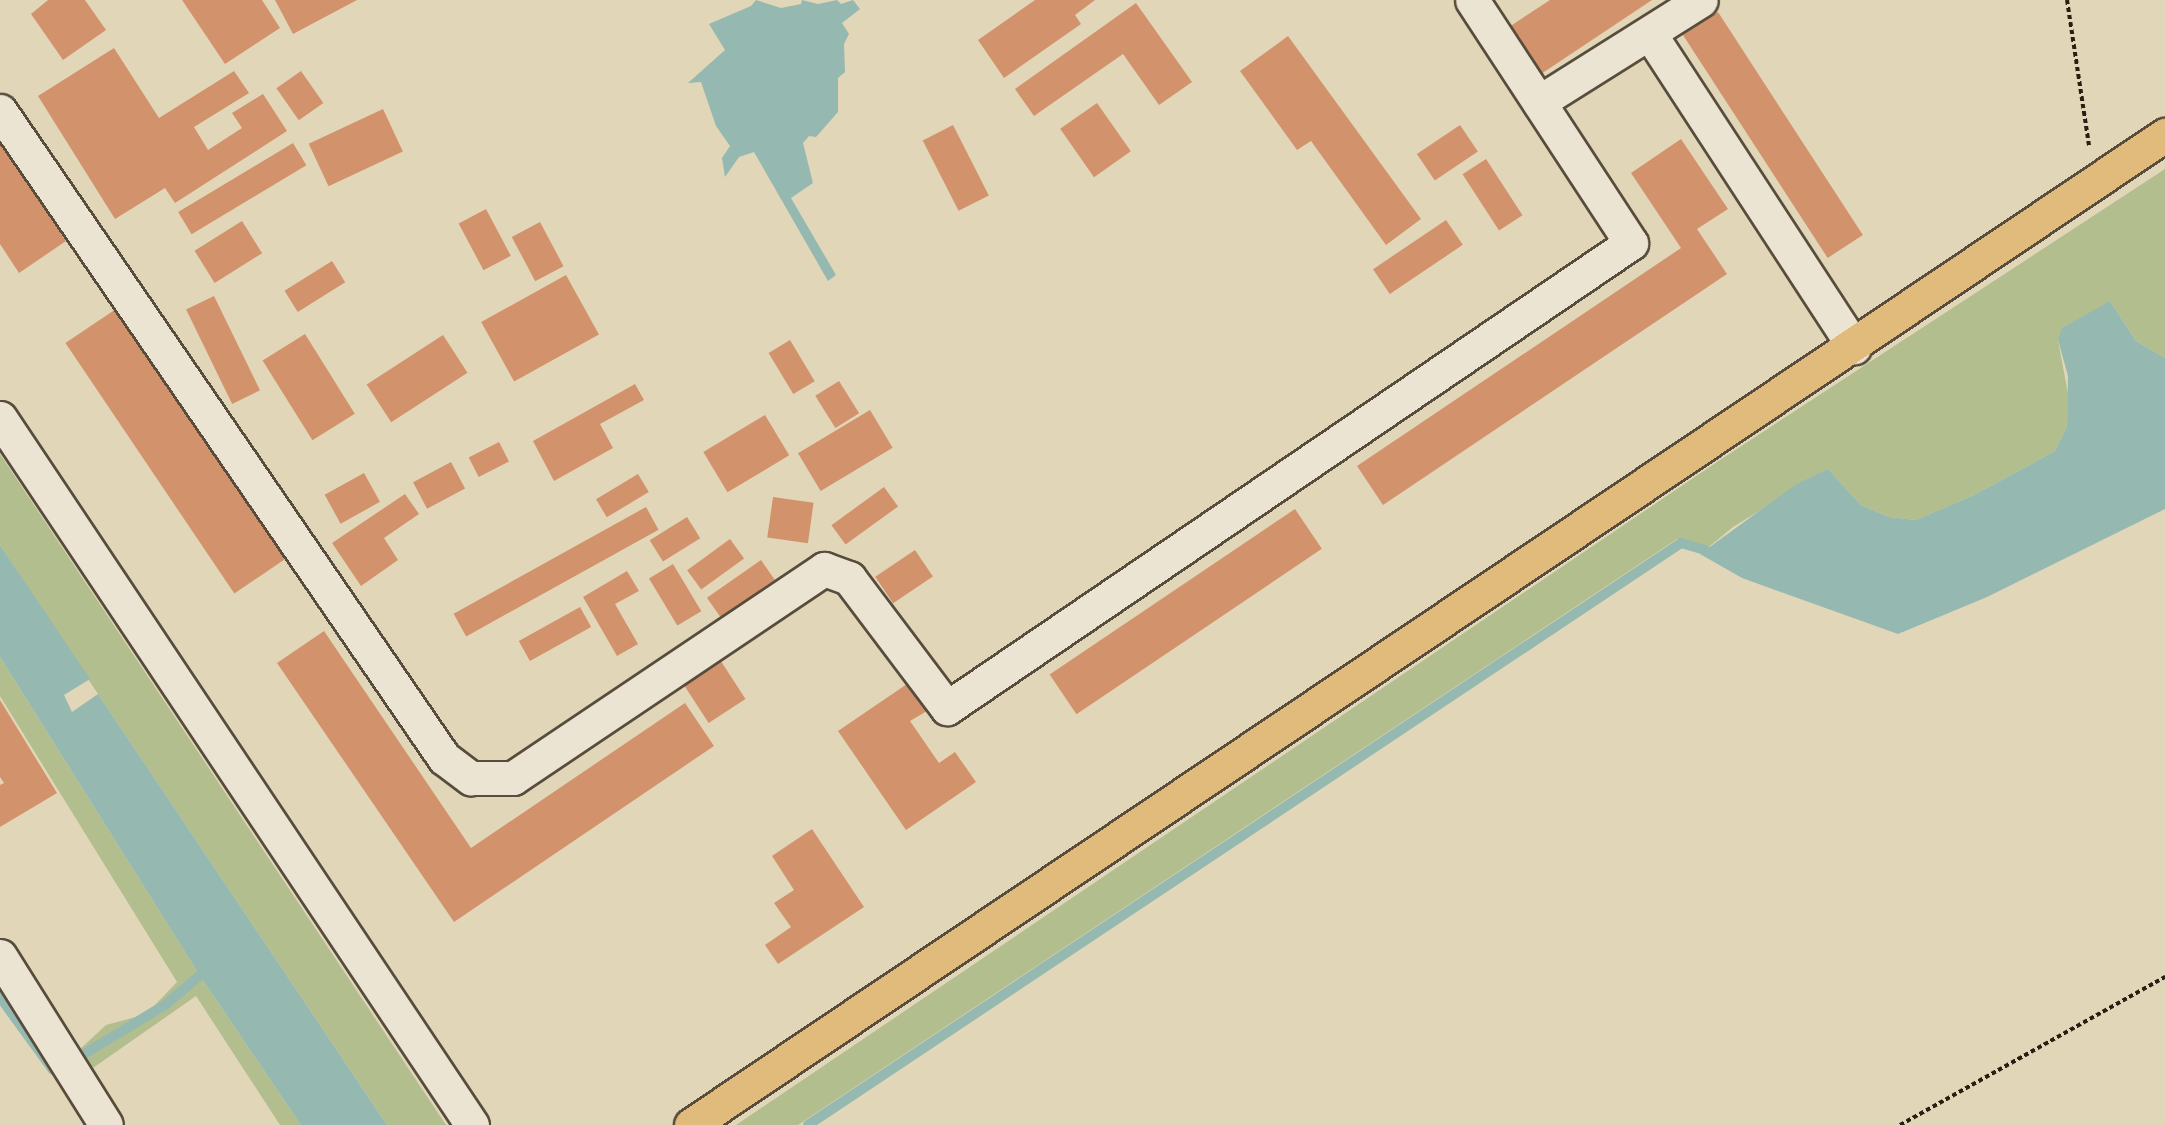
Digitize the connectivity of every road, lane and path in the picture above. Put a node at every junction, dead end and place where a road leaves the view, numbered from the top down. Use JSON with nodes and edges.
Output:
{"nodes":[{"id":1,"x":1472,"y":0,"type":"edge"},
{"id":2,"x":1701,"y":0,"type":"edge"},
{"id":3,"x":2067,"y":0,"type":"edge"},
{"id":4,"x":1650,"y":34,"type":"junction"},
{"id":5,"x":1539,"y":102,"type":"junction"},
{"id":6,"x":0,"y":111,"type":"edge"},
{"id":7,"x":2165,"y":135,"type":"edge"},
{"id":8,"x":2096,"y":184,"type":"junction"},
{"id":9,"x":1854,"y":347,"type":"junction"},
{"id":10,"x":0,"y":418,"type":"edge"},
{"id":11,"x":0,"y":956,"type":"edge"},
{"id":12,"x":2165,"y":977,"type":"edge"},
{"id":13,"x":106,"y":1125,"type":"edge"},
{"id":14,"x":472,"y":1125,"type":"edge"},
{"id":15,"x":692,"y":1125,"type":"edge"},
{"id":16,"x":1900,"y":1125,"type":"edge"}],
"edges":[{"from":1,"to":5,"type":"street"},
{"from":2,"to":4,"type":"street"},
{"from":3,"to":8,"type":"path"},
{"from":4,"to":5,"type":"street"},
{"from":4,"to":9,"type":"street"},
{"from":5,"to":6,"type":"street"},
{"from":7,"to":8,"type":"main road"},
{"from":8,"to":9,"type":"main road"},
{"from":9,"to":15,"type":"main road"},
{"from":10,"to":14,"type":"street"},
{"from":11,"to":13,"type":"street"},
{"from":12,"to":16,"type":"path"}]}
